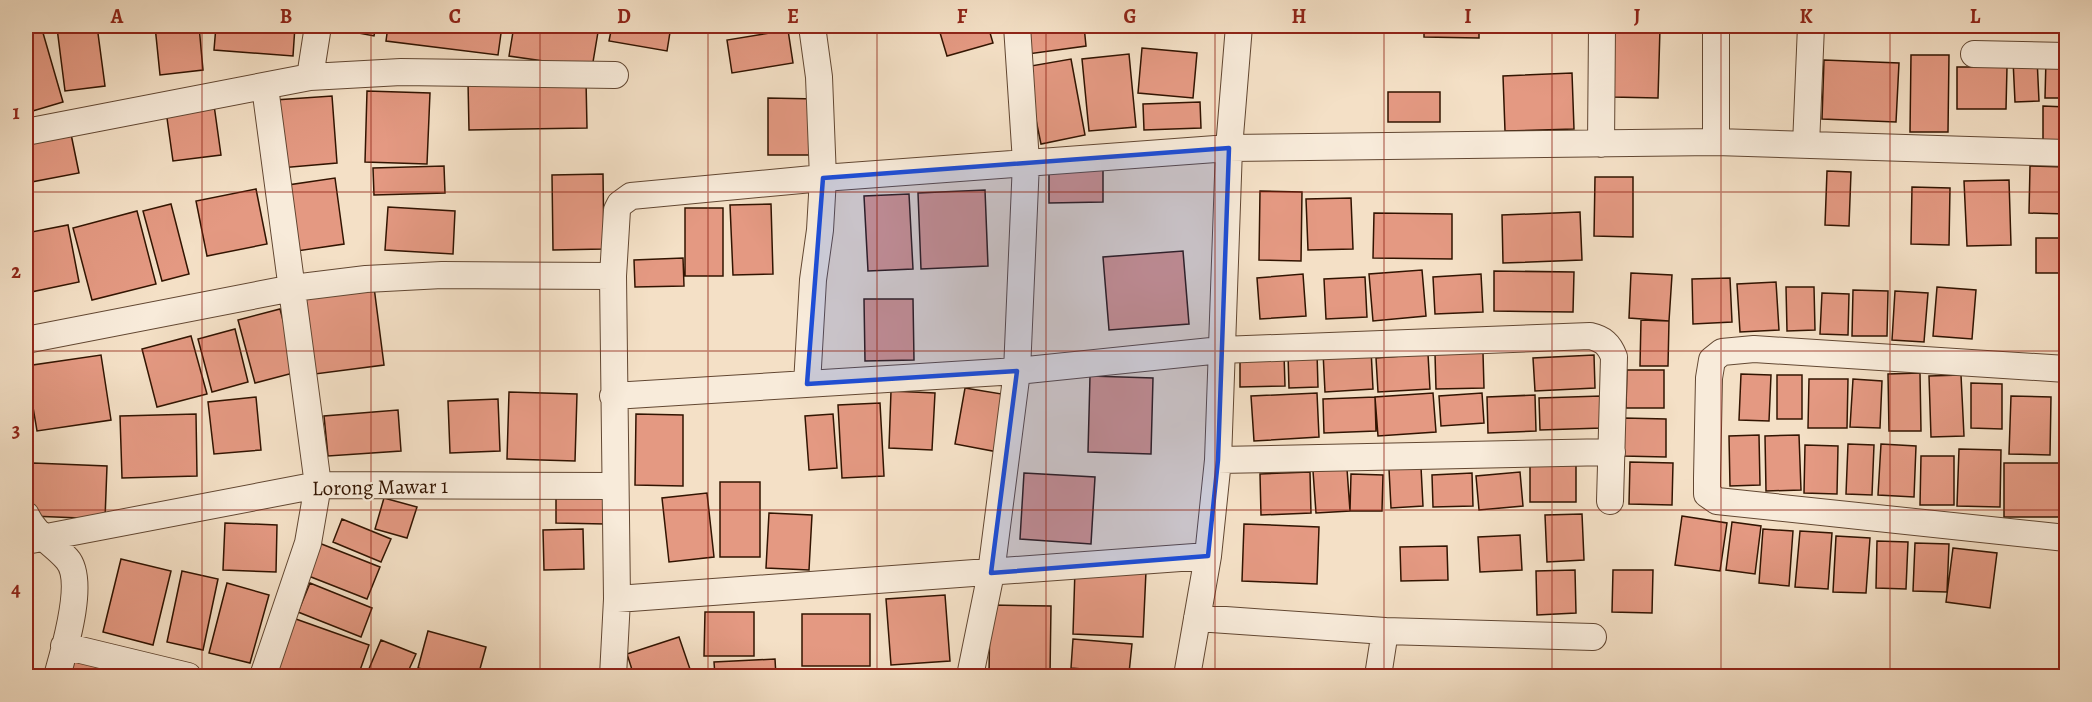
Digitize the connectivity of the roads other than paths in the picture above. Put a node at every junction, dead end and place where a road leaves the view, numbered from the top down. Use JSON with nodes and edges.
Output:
{"nodes":[{"id":1,"x":318,"y":26,"type":"edge"},
{"id":2,"x":812,"y":26,"type":"edge"},
{"id":3,"x":1017,"y":26,"type":"edge"},
{"id":4,"x":1239,"y":26,"type":"edge"},
{"id":5,"x":1602,"y":26,"type":"edge"},
{"id":6,"x":1716,"y":26,"type":"edge"},
{"id":7,"x":1811,"y":26,"type":"edge"},
{"id":8,"x":1974,"y":54,"type":"dead end"},
{"id":9,"x":2067,"y":56,"type":"edge"},
{"id":10,"x":615,"y":75,"type":"dead end"},
{"id":11,"x":310,"y":77,"type":"junction"},
{"id":12,"x":265,"y":87,"type":"junction"},
{"id":13,"x":26,"y":132,"type":"edge"},
{"id":14,"x":1716,"y":142,"type":"junction"},
{"id":15,"x":1601,"y":144,"type":"junction"},
{"id":16,"x":1806,"y":145,"type":"junction"},
{"id":17,"x":1229,"y":148,"type":"junction"},
{"id":18,"x":2067,"y":153,"type":"edge"},
{"id":19,"x":1026,"y":162,"type":"junction"},
{"id":20,"x":823,"y":178,"type":"junction"},
{"id":21,"x":613,"y":276,"type":"junction"},
{"id":22,"x":293,"y":288,"type":"junction"},
{"id":23,"x":26,"y":340,"type":"edge"},
{"id":24,"x":1221,"y":350,"type":"junction"},
{"id":25,"x":2067,"y":369,"type":"edge"},
{"id":26,"x":1017,"y":371,"type":"junction"},
{"id":27,"x":807,"y":384,"type":"junction"},
{"id":28,"x":613,"y":396,"type":"junction"},
{"id":29,"x":1612,"y":452,"type":"junction"},
{"id":30,"x":1218,"y":460,"type":"junction"},
{"id":31,"x":318,"y":485,"type":"junction"},
{"id":32,"x":615,"y":486,"type":"junction"},
{"id":33,"x":1610,"y":501,"type":"dead end"},
{"id":34,"x":26,"y":515,"type":"edge"},
{"id":35,"x":2067,"y":538,"type":"edge"},
{"id":36,"x":34,"y":540,"type":"edge"},
{"id":37,"x":1208,"y":556,"type":"junction"},
{"id":38,"x":991,"y":573,"type":"junction"},
{"id":39,"x":617,"y":599,"type":"junction"},
{"id":40,"x":1197,"y":618,"type":"junction"},
{"id":41,"x":1385,"y":631,"type":"junction"},
{"id":42,"x":1593,"y":637,"type":"dead end"},
{"id":43,"x":64,"y":646,"type":"junction"},
{"id":44,"x":57,"y":676,"type":"edge"},
{"id":45,"x":188,"y":676,"type":"edge"},
{"id":46,"x":263,"y":676,"type":"edge"},
{"id":47,"x":613,"y":676,"type":"edge"},
{"id":48,"x":970,"y":676,"type":"edge"},
{"id":49,"x":1187,"y":676,"type":"edge"},
{"id":50,"x":1378,"y":676,"type":"edge"}],
"edges":[{"from":1,"to":11,"type":"street"},
{"from":2,"to":20,"type":"street"},
{"from":3,"to":19,"type":"street"},
{"from":4,"to":17,"type":"street"},
{"from":5,"to":15,"type":"street"},
{"from":6,"to":14,"type":"street"},
{"from":7,"to":16,"type":"street"},
{"from":8,"to":9,"type":"street"},
{"from":10,"to":11,"type":"street"},
{"from":11,"to":12,"type":"street"},
{"from":12,"to":13,"type":"street"},
{"from":12,"to":22,"type":"street"},
{"from":14,"to":15,"type":"street"},
{"from":14,"to":16,"type":"street"},
{"from":15,"to":17,"type":"street"},
{"from":16,"to":18,"type":"street"},
{"from":17,"to":19,"type":"street"},
{"from":17,"to":24,"type":"street"},
{"from":19,"to":20,"type":"street"},
{"from":19,"to":26,"type":"street"},
{"from":20,"to":21,"type":"street"},
{"from":20,"to":27,"type":"street"},
{"from":21,"to":22,"type":"street"},
{"from":21,"to":28,"type":"street"},
{"from":22,"to":23,"type":"street"},
{"from":22,"to":31,"type":"street"},
{"from":24,"to":26,"type":"street"},
{"from":24,"to":29,"type":"street"},
{"from":24,"to":30,"type":"street"},
{"from":25,"to":35,"type":"street"},
{"from":26,"to":27,"type":"street"},
{"from":26,"to":38,"type":"street"},
{"from":27,"to":28,"type":"street"},
{"from":28,"to":32,"type":"street"},
{"from":29,"to":30,"type":"street"},
{"from":29,"to":33,"type":"street"},
{"from":30,"to":37,"type":"street"},
{"from":31,"to":32,"type":"street","name":"Lorong Mawar 1"},
{"from":31,"to":36,"type":"street","name":"Lorong Mawar 1"},
{"from":31,"to":46,"type":"street"},
{"from":32,"to":39,"type":"street"},
{"from":34,"to":36,"type":"street"},
{"from":36,"to":43,"type":"street"},
{"from":37,"to":38,"type":"street"},
{"from":37,"to":40,"type":"street"},
{"from":38,"to":39,"type":"street"},
{"from":38,"to":48,"type":"street"},
{"from":39,"to":47,"type":"street"},
{"from":40,"to":41,"type":"street"},
{"from":40,"to":49,"type":"street"},
{"from":41,"to":42,"type":"street"},
{"from":41,"to":50,"type":"street"},
{"from":43,"to":44,"type":"street"},
{"from":43,"to":45,"type":"street"}]}
